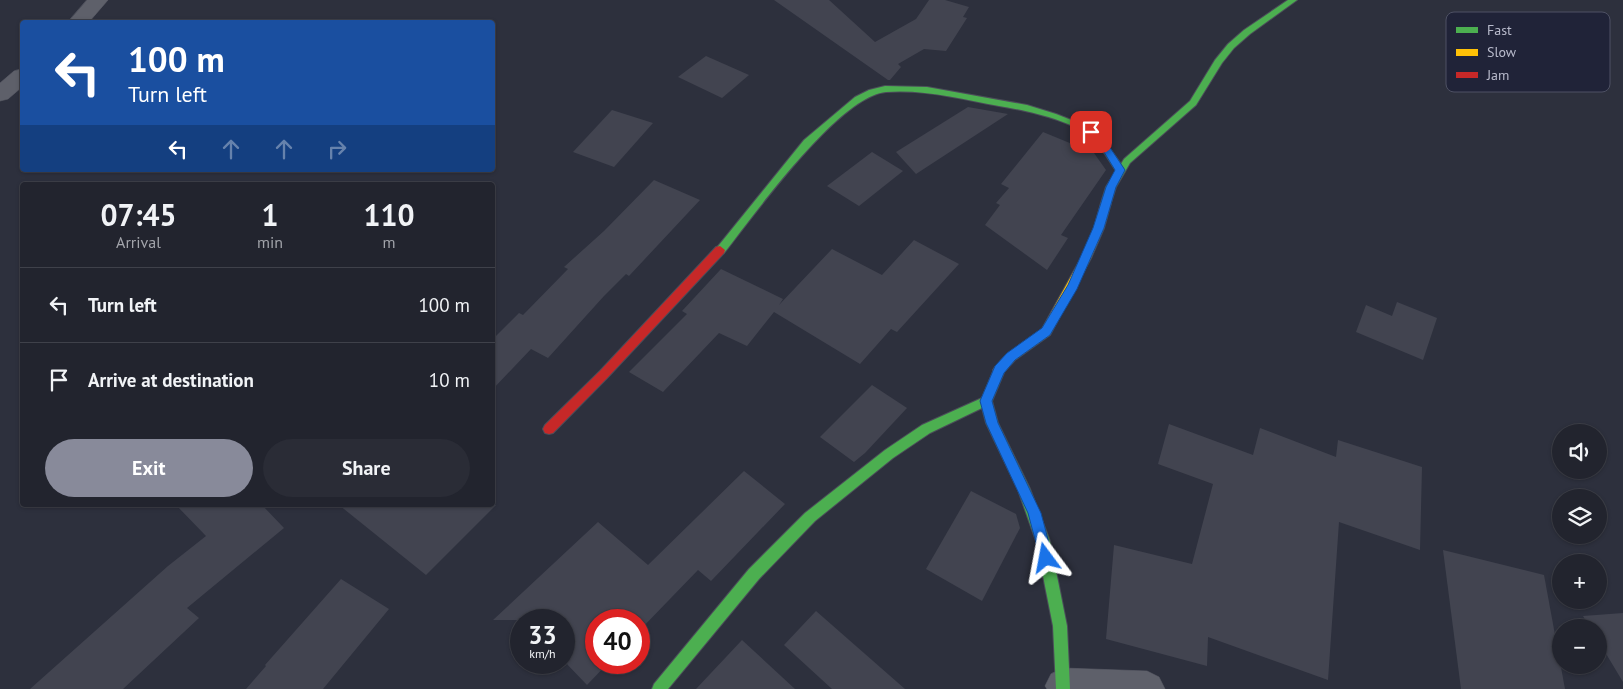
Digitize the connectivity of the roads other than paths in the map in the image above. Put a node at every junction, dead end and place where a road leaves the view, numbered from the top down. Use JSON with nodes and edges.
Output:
{"nodes":[{"id":1,"x":98,"y":0,"type":"edge"},
{"id":2,"x":1293,"y":0,"type":"edge"},
{"id":3,"x":80,"y":20,"type":"edge"},
{"id":4,"x":20,"y":78,"type":"edge"},
{"id":5,"x":0,"y":94,"type":"edge"},
{"id":6,"x":1120,"y":170,"type":"junction"},
{"id":7,"x":986,"y":401,"type":"junction"},
{"id":8,"x":549,"y":429,"type":"dead end"},
{"id":9,"x":1063,"y":688,"type":"edge"},
{"id":10,"x":658,"y":689,"type":"edge"},
{"id":11,"x":1147,"y":689,"type":"edge"}],
"edges":[{"from":1,"to":3,"type":"street"},
{"from":2,"to":6,"type":"street"},
{"from":4,"to":5,"type":"street"},
{"from":6,"to":7,"type":"street"},
{"from":6,"to":8,"type":"street"},
{"from":7,"to":9,"type":"street"},
{"from":7,"to":10,"type":"street"},
{"from":9,"to":11,"type":"street"}]}
